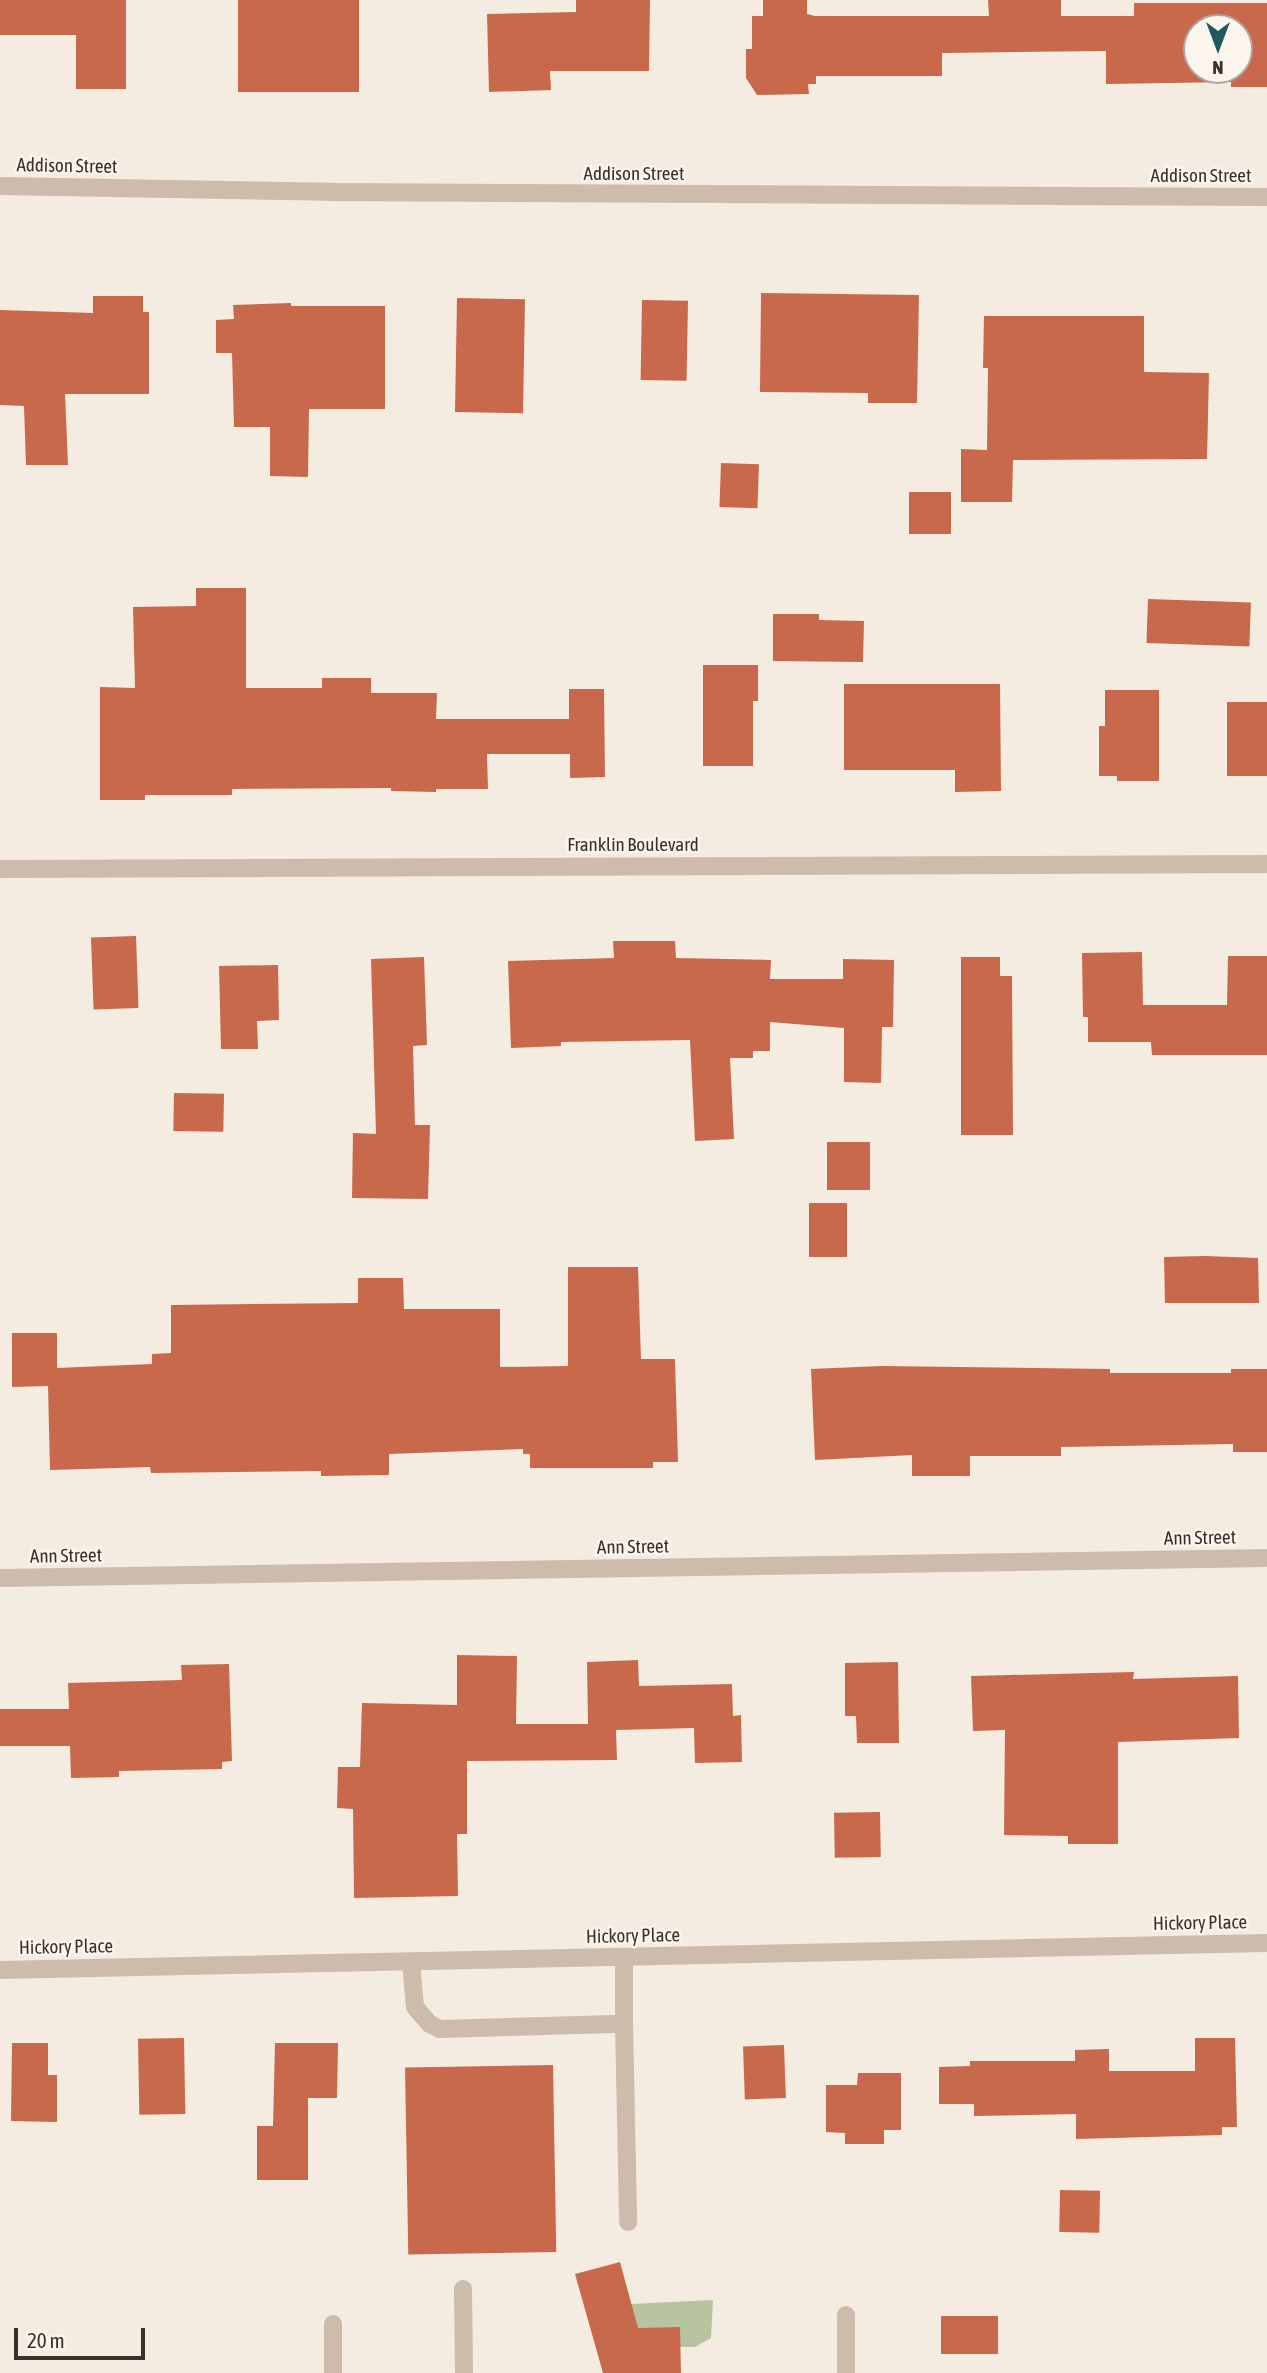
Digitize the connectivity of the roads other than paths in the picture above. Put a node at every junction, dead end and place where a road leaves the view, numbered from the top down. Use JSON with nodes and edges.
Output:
{"nodes":[{"id":1,"x":0,"y":186,"type":"edge"},
{"id":2,"x":1267,"y":197,"type":"edge"},
{"id":3,"x":1267,"y":864,"type":"edge"},
{"id":4,"x":0,"y":869,"type":"edge"},
{"id":5,"x":1267,"y":1558,"type":"edge"},
{"id":6,"x":0,"y":1578,"type":"edge"},
{"id":7,"x":1267,"y":1943,"type":"edge"},
{"id":8,"x":624,"y":1957,"type":"junction"},
{"id":9,"x":411,"y":1962,"type":"junction"},
{"id":10,"x":0,"y":1970,"type":"edge"},
{"id":11,"x":624,"y":2024,"type":"junction"},
{"id":12,"x":628,"y":2222,"type":"dead end"},
{"id":13,"x":463,"y":2290,"type":"dead end"},
{"id":14,"x":846,"y":2315,"type":"dead end"},
{"id":15,"x":333,"y":2324,"type":"dead end"},
{"id":16,"x":333,"y":2373,"type":"edge"},
{"id":17,"x":464,"y":2373,"type":"edge"},
{"id":18,"x":846,"y":2373,"type":"edge"}],
"edges":[{"from":1,"to":2,"type":"street","name":"Addison Street"},
{"from":3,"to":4,"type":"street","name":"Franklin Boulevard"},
{"from":5,"to":6,"type":"street","name":"Ann Street"},
{"from":7,"to":8,"type":"street","name":"Hickory Place"},
{"from":8,"to":9,"type":"street","name":"Hickory Place"},
{"from":8,"to":11,"type":"street"},
{"from":9,"to":10,"type":"street","name":"Hickory Place"},
{"from":9,"to":11,"type":"street"},
{"from":11,"to":12,"type":"street"},
{"from":13,"to":17,"type":"street"},
{"from":14,"to":18,"type":"street"},
{"from":15,"to":16,"type":"street"}]}
